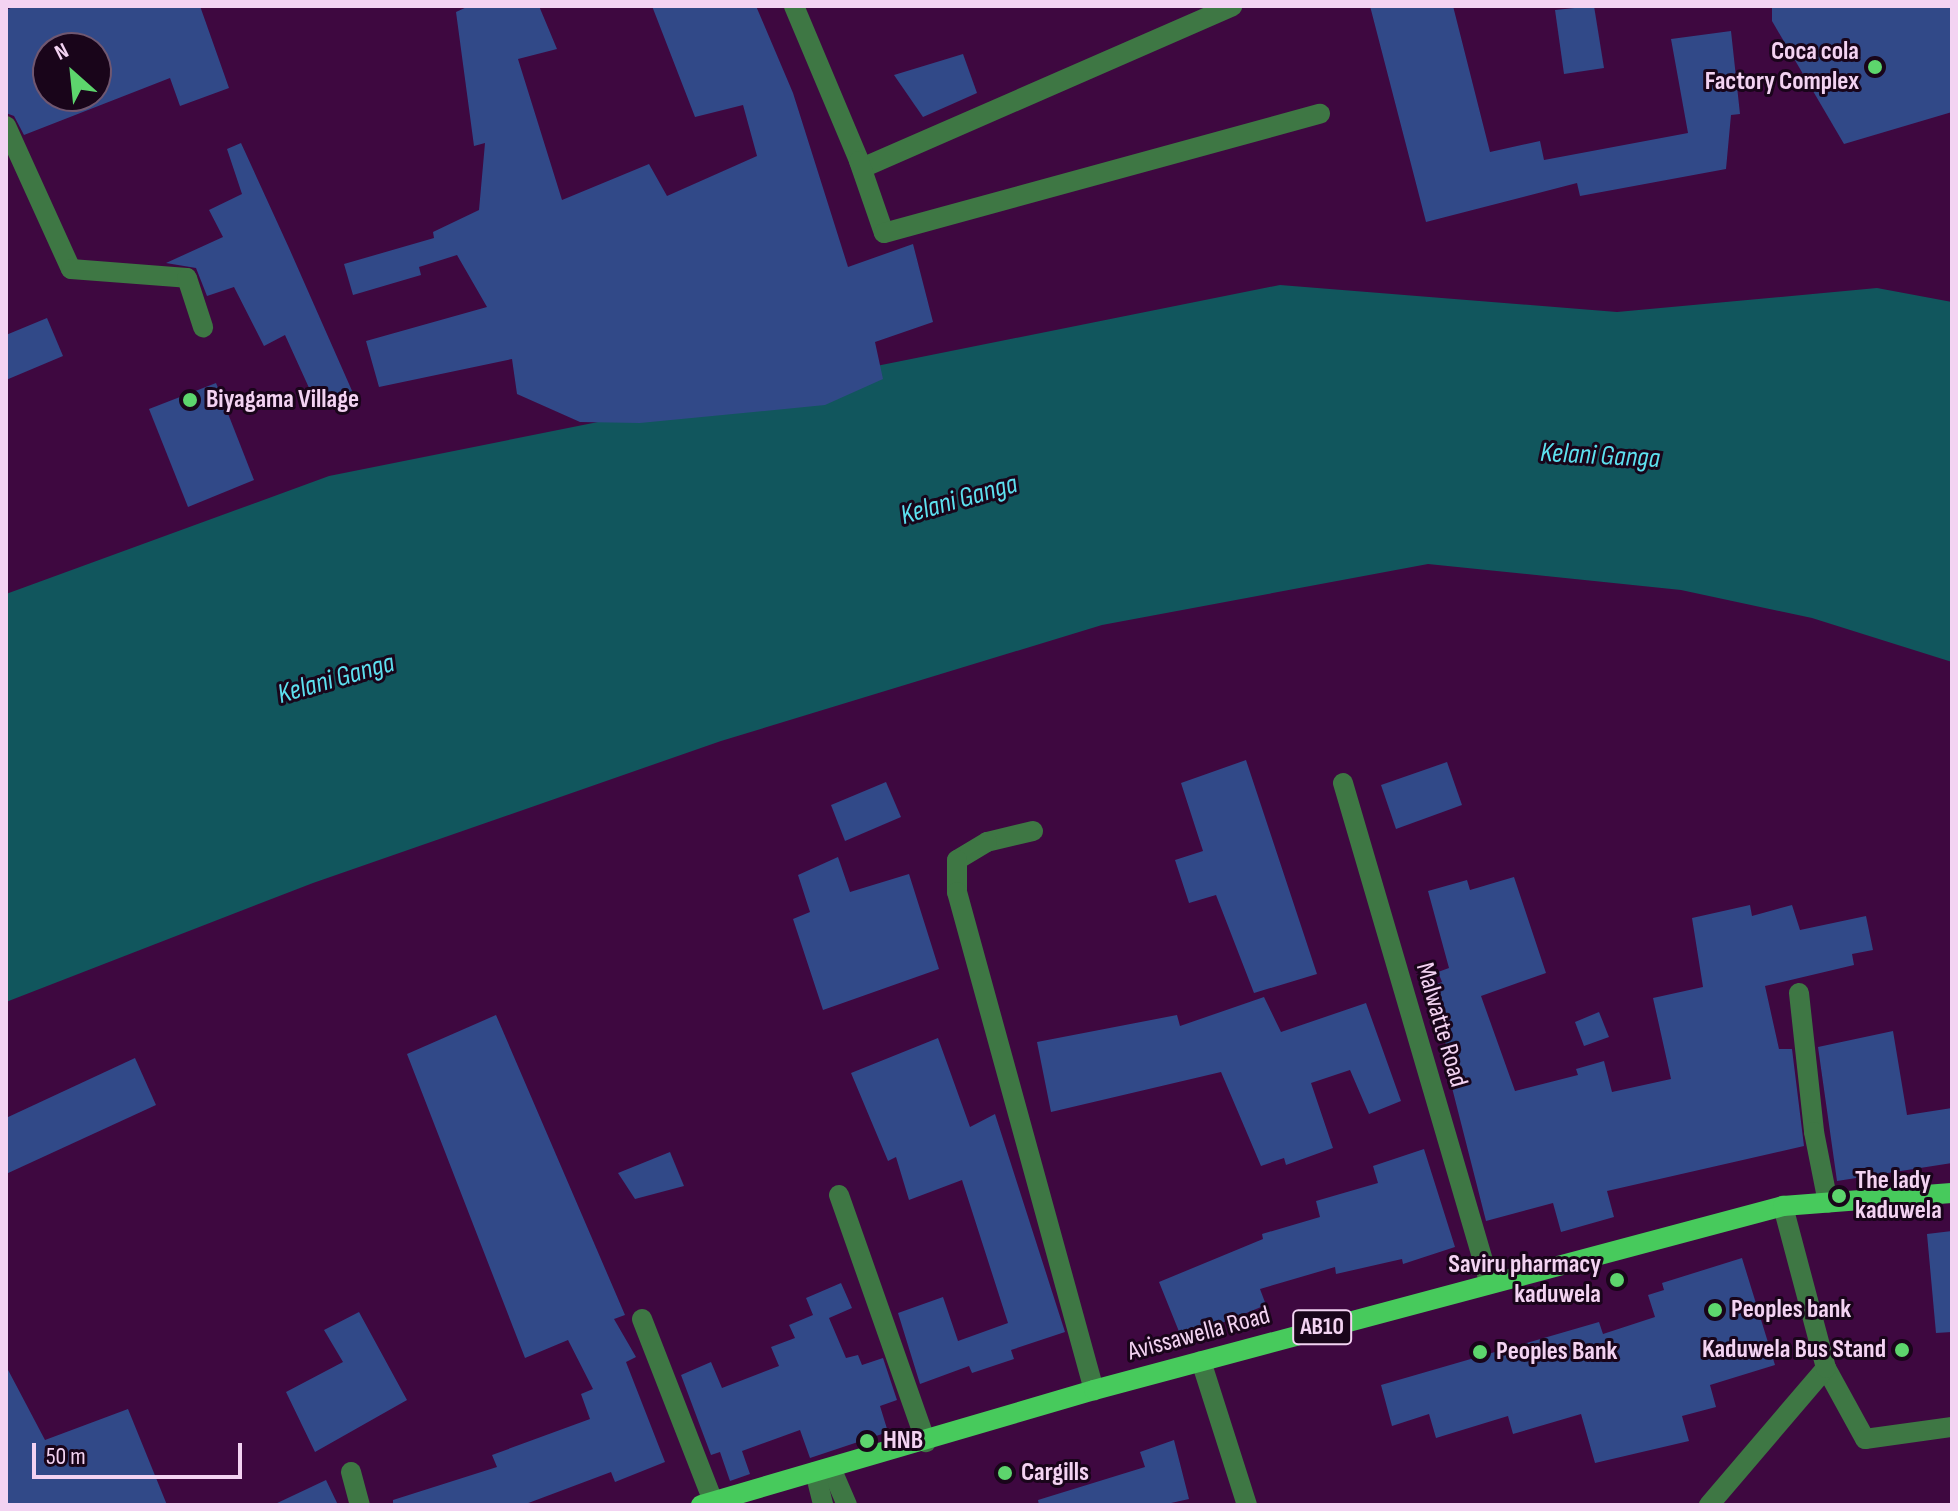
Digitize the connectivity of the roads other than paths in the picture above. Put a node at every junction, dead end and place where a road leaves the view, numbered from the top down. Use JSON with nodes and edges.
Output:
{"nodes":[{"id":1,"x":794,"y":6,"type":"edge"},
{"id":2,"x":1232,"y":6,"type":"edge"},
{"id":3,"x":1320,"y":114,"type":"dead end"},
{"id":4,"x":6,"y":126,"type":"edge"},
{"id":5,"x":859,"y":161,"type":"junction"},
{"id":6,"x":203,"y":327,"type":"dead end"},
{"id":7,"x":1343,"y":783,"type":"dead end"},
{"id":8,"x":1033,"y":831,"type":"dead end"},
{"id":9,"x":1799,"y":993,"type":"dead end"},
{"id":10,"x":1952,"y":1193,"type":"edge"},
{"id":11,"x":839,"y":1195,"type":"dead end"},
{"id":12,"x":1828,"y":1203,"type":"junction"},
{"id":13,"x":1783,"y":1206,"type":"junction"},
{"id":14,"x":1489,"y":1281,"type":"junction"},
{"id":15,"x":642,"y":1319,"type":"dead end"},
{"id":16,"x":1201,"y":1361,"type":"junction"},
{"id":17,"x":1826,"y":1368,"type":"junction"},
{"id":18,"x":1094,"y":1390,"type":"junction"},
{"id":19,"x":1952,"y":1427,"type":"edge"},
{"id":20,"x":926,"y":1442,"type":"junction"},
{"id":21,"x":823,"y":1470,"type":"junction"},
{"id":22,"x":351,"y":1472,"type":"dead end"},
{"id":23,"x":717,"y":1502,"type":"edge"},
{"id":24,"x":360,"y":1505,"type":"edge"},
{"id":25,"x":823,"y":1505,"type":"edge"},
{"id":26,"x":847,"y":1505,"type":"edge"},
{"id":27,"x":1247,"y":1505,"type":"edge"},
{"id":28,"x":1709,"y":1505,"type":"edge"}],
"edges":[{"from":1,"to":5,"type":"street"},
{"from":2,"to":5,"type":"street"},
{"from":3,"to":5,"type":"street"},
{"from":4,"to":6,"type":"street"},
{"from":7,"to":14,"type":"street","name":"Malwatte Road"},
{"from":8,"to":18,"type":"street"},
{"from":9,"to":12,"type":"street"},
{"from":10,"to":12,"type":"main road","name":"Avissawella Road","number":"AB10"},
{"from":11,"to":20,"type":"street"},
{"from":12,"to":13,"type":"main road","name":"Avissawella Road","number":"AB10"},
{"from":13,"to":14,"type":"main road","name":"Avissawella Road","number":"AB10"},
{"from":13,"to":17,"type":"street"},
{"from":14,"to":16,"type":"main road","name":"Avissawella Road","number":"AB10"},
{"from":15,"to":23,"type":"street"},
{"from":16,"to":18,"type":"main road","name":"Avissawella Road","number":"AB10"},
{"from":16,"to":27,"type":"street"},
{"from":17,"to":19,"type":"street"},
{"from":17,"to":28,"type":"street"},
{"from":18,"to":20,"type":"main road","name":"Avissawella Road","number":"AB10"},
{"from":20,"to":21,"type":"main road","name":"Avissawella Road","number":"AB10"},
{"from":21,"to":23,"type":"main road","name":"Avissawella Road","number":"AB10"},
{"from":21,"to":25,"type":"street"},
{"from":21,"to":26,"type":"street"},
{"from":22,"to":24,"type":"street"}]}
